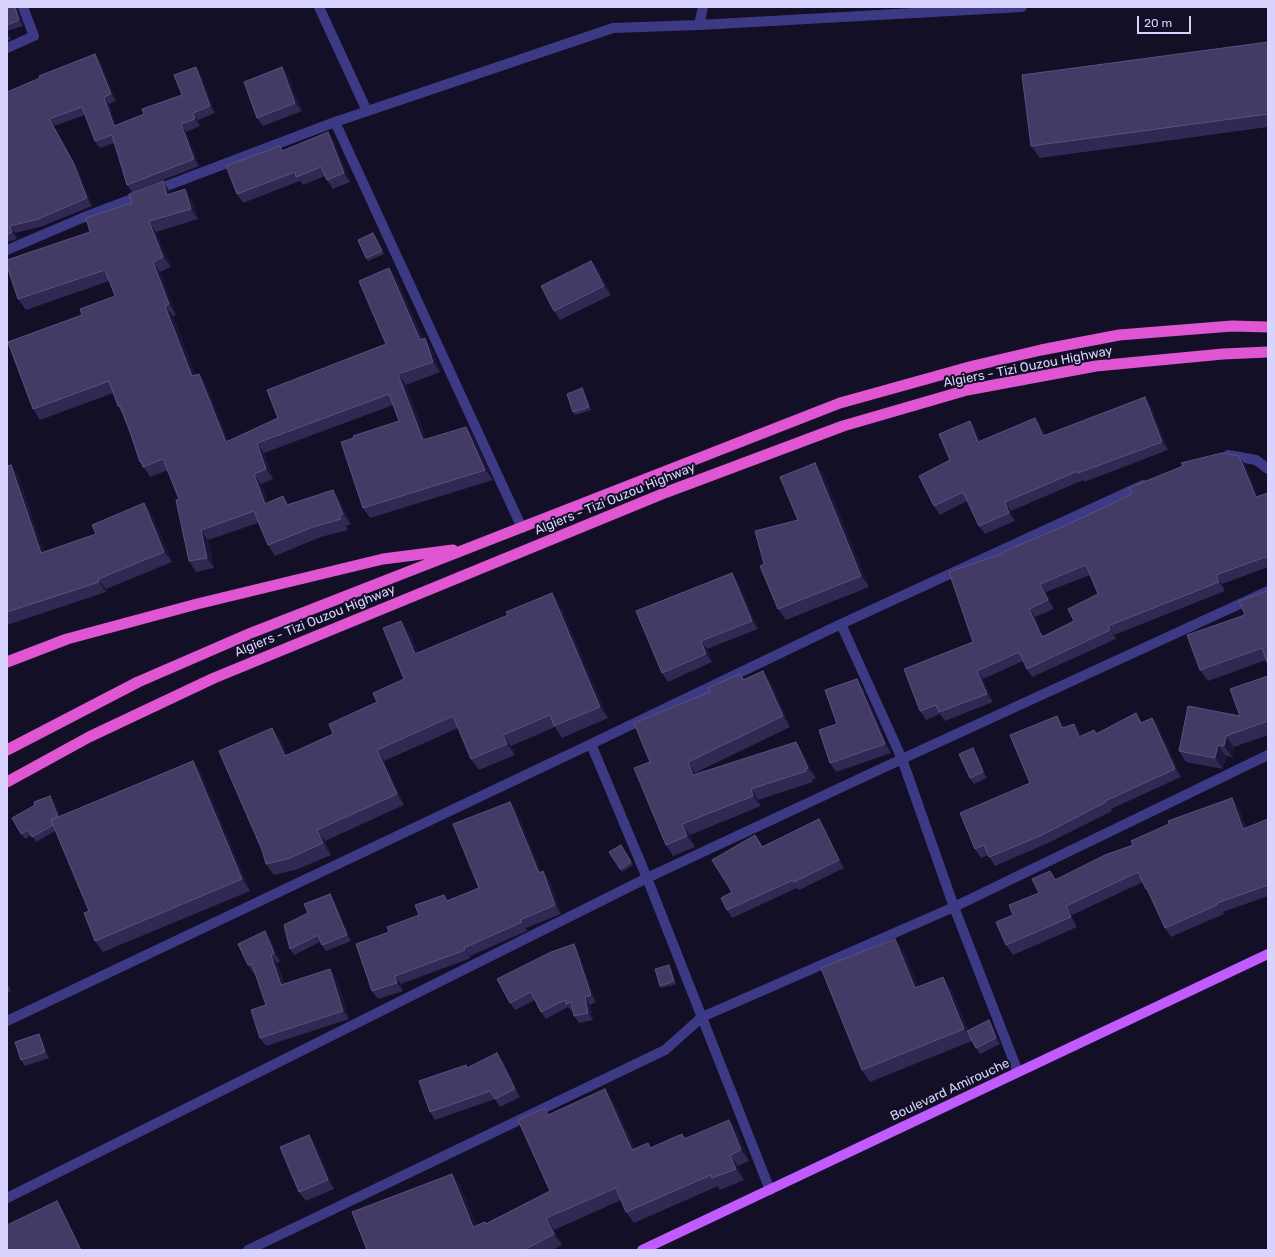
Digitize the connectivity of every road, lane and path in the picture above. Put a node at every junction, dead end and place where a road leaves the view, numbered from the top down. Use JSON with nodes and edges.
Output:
{"nodes":[{"id":1,"x":23,"y":7,"type":"edge"},
{"id":2,"x":319,"y":7,"type":"edge"},
{"id":3,"x":703,"y":7,"type":"edge"},
{"id":4,"x":1022,"y":7,"type":"edge"},
{"id":5,"x":988,"y":8,"type":"edge"},
{"id":6,"x":872,"y":11,"type":"edge"},
{"id":7,"x":699,"y":25,"type":"junction"},
{"id":8,"x":7,"y":48,"type":"edge"},
{"id":9,"x":367,"y":111,"type":"junction"},
{"id":10,"x":335,"y":122,"type":"junction"},
{"id":11,"x":7,"y":250,"type":"edge"},
{"id":12,"x":1268,"y":327,"type":"edge"},
{"id":13,"x":1268,"y":352,"type":"edge"},
{"id":14,"x":1215,"y":458,"type":"edge"},
{"id":15,"x":1268,"y":469,"type":"edge"},
{"id":16,"x":1153,"y":481,"type":"edge"},
{"id":17,"x":522,"y":528,"type":"junction"},
{"id":18,"x":471,"y":548,"type":"junction"},
{"id":19,"x":1268,"y":591,"type":"edge"},
{"id":20,"x":841,"y":624,"type":"junction"},
{"id":21,"x":7,"y":662,"type":"edge"},
{"id":22,"x":591,"y":744,"type":"junction"},
{"id":23,"x":7,"y":750,"type":"edge"},
{"id":24,"x":1268,"y":755,"type":"edge"},
{"id":25,"x":902,"y":759,"type":"junction"},
{"id":26,"x":7,"y":782,"type":"edge"},
{"id":27,"x":647,"y":878,"type":"junction"},
{"id":28,"x":954,"y":907,"type":"junction"},
{"id":29,"x":1268,"y":954,"type":"edge"},
{"id":30,"x":702,"y":1017,"type":"junction"},
{"id":31,"x":7,"y":1021,"type":"edge"},
{"id":32,"x":1018,"y":1072,"type":"junction"},
{"id":33,"x":770,"y":1190,"type":"junction"},
{"id":34,"x":7,"y":1198,"type":"edge"},
{"id":35,"x":248,"y":1250,"type":"edge"},
{"id":36,"x":642,"y":1250,"type":"edge"}],
"edges":[{"from":1,"to":8,"type":"street"},
{"from":2,"to":9,"type":"street"},
{"from":3,"to":7,"type":"street"},
{"from":4,"to":5,"type":"street"},
{"from":5,"to":6,"type":"street"},
{"from":6,"to":7,"type":"street"},
{"from":7,"to":9,"type":"street"},
{"from":9,"to":10,"type":"street"},
{"from":10,"to":11,"type":"street"},
{"from":10,"to":17,"type":"street"},
{"from":12,"to":17,"type":"highway","name":"Algiers - Tizi Ouzou Highway"},
{"from":13,"to":26,"type":"highway","name":"Algiers - Tizi Ouzou Highway"},
{"from":14,"to":15,"type":"street"},
{"from":16,"to":20,"type":"street"},
{"from":17,"to":18,"type":"highway","name":"Algiers - Tizi Ouzou Highway"},
{"from":18,"to":21,"type":"highway"},
{"from":18,"to":23,"type":"highway","name":"Algiers - Tizi Ouzou Highway"},
{"from":19,"to":25,"type":"street"},
{"from":20,"to":22,"type":"street"},
{"from":20,"to":25,"type":"street"},
{"from":22,"to":27,"type":"street"},
{"from":22,"to":31,"type":"street"},
{"from":24,"to":28,"type":"street"},
{"from":25,"to":27,"type":"street"},
{"from":25,"to":28,"type":"street"},
{"from":27,"to":30,"type":"street"},
{"from":27,"to":34,"type":"street"},
{"from":28,"to":30,"type":"street"},
{"from":28,"to":32,"type":"street"},
{"from":29,"to":32,"type":"main road","name":"Boulevard Amirouche"},
{"from":30,"to":33,"type":"street"},
{"from":30,"to":35,"type":"street"},
{"from":32,"to":33,"type":"main road","name":"Boulevard Amirouche"},
{"from":33,"to":36,"type":"main road","name":"Boulevard Amirouche"}]}
